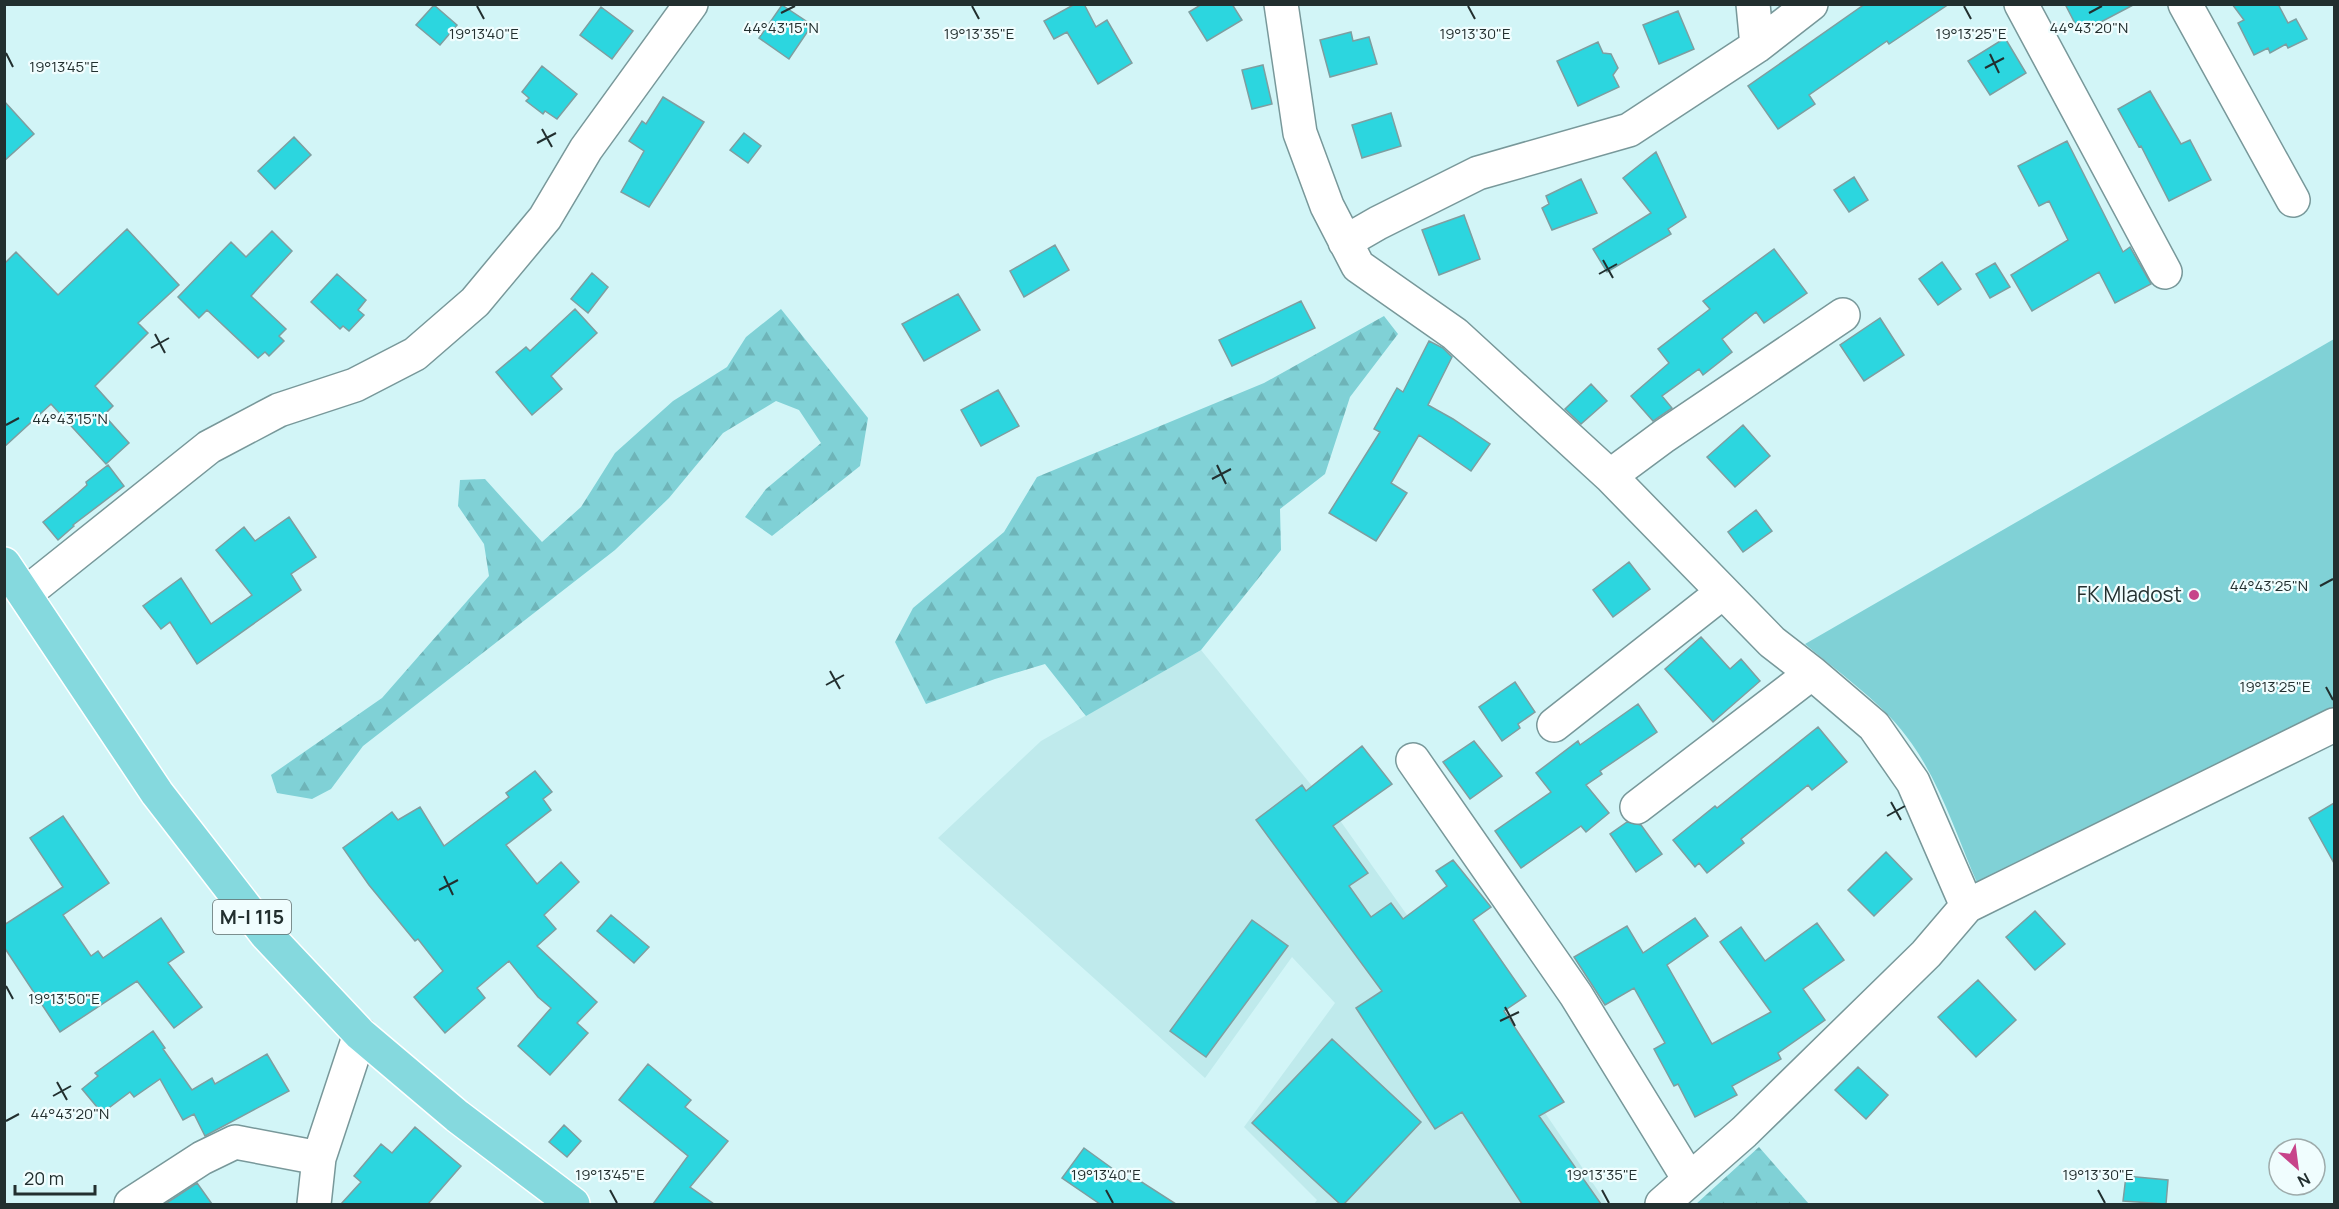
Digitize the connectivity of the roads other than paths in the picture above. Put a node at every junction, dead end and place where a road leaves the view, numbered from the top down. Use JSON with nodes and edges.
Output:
{"nodes":[{"id":1,"x":691,"y":4,"type":"edge"},
{"id":2,"x":1281,"y":4,"type":"edge"},
{"id":3,"x":1754,"y":4,"type":"edge"},
{"id":4,"x":1811,"y":4,"type":"edge"},
{"id":5,"x":2021,"y":4,"type":"edge"},
{"id":6,"x":2186,"y":4,"type":"edge"},
{"id":7,"x":1756,"y":46,"type":"junction"},
{"id":8,"x":2293,"y":200,"type":"dead end"},
{"id":9,"x":1345,"y":242,"type":"junction"},
{"id":10,"x":2165,"y":272,"type":"dead end"},
{"id":11,"x":1843,"y":315,"type":"dead end"},
{"id":12,"x":1610,"y":476,"type":"junction"},
{"id":13,"x":4,"y":564,"type":"edge"},
{"id":14,"x":1723,"y":592,"type":"junction"},
{"id":15,"x":26,"y":594,"type":"junction"},
{"id":16,"x":1812,"y":673,"type":"junction"},
{"id":17,"x":2334,"y":724,"type":"edge"},
{"id":18,"x":1554,"y":725,"type":"dead end"},
{"id":19,"x":1413,"y":760,"type":"dead end"},
{"id":20,"x":1637,"y":807,"type":"dead end"},
{"id":21,"x":1967,"y":906,"type":"junction"},
{"id":22,"x":360,"y":1034,"type":"junction"},
{"id":23,"x":319,"y":1158,"type":"junction"},
{"id":24,"x":1689,"y":1179,"type":"junction"},
{"id":25,"x":131,"y":1204,"type":"edge"},
{"id":26,"x":314,"y":1204,"type":"edge"},
{"id":27,"x":573,"y":1204,"type":"edge"},
{"id":28,"x":1662,"y":1204,"type":"edge"}],
"edges":[{"from":1,"to":15,"type":"street"},
{"from":2,"to":9,"type":"street"},
{"from":3,"to":7,"type":"street"},
{"from":4,"to":7,"type":"street"},
{"from":5,"to":10,"type":"street"},
{"from":6,"to":8,"type":"street"},
{"from":7,"to":9,"type":"street"},
{"from":9,"to":12,"type":"street"},
{"from":11,"to":12,"type":"street"},
{"from":12,"to":14,"type":"street"},
{"from":13,"to":15,"type":"main road","number":"M-I 115"},
{"from":14,"to":16,"type":"street"},
{"from":14,"to":18,"type":"street"},
{"from":15,"to":22,"type":"main road","number":"M-I 115"},
{"from":16,"to":20,"type":"street"},
{"from":16,"to":21,"type":"street"},
{"from":17,"to":21,"type":"street"},
{"from":19,"to":24,"type":"street"},
{"from":21,"to":24,"type":"street"},
{"from":22,"to":23,"type":"street"},
{"from":22,"to":27,"type":"main road","number":"M-I 115"},
{"from":23,"to":25,"type":"street"},
{"from":23,"to":26,"type":"street"},
{"from":24,"to":28,"type":"street"}]}
